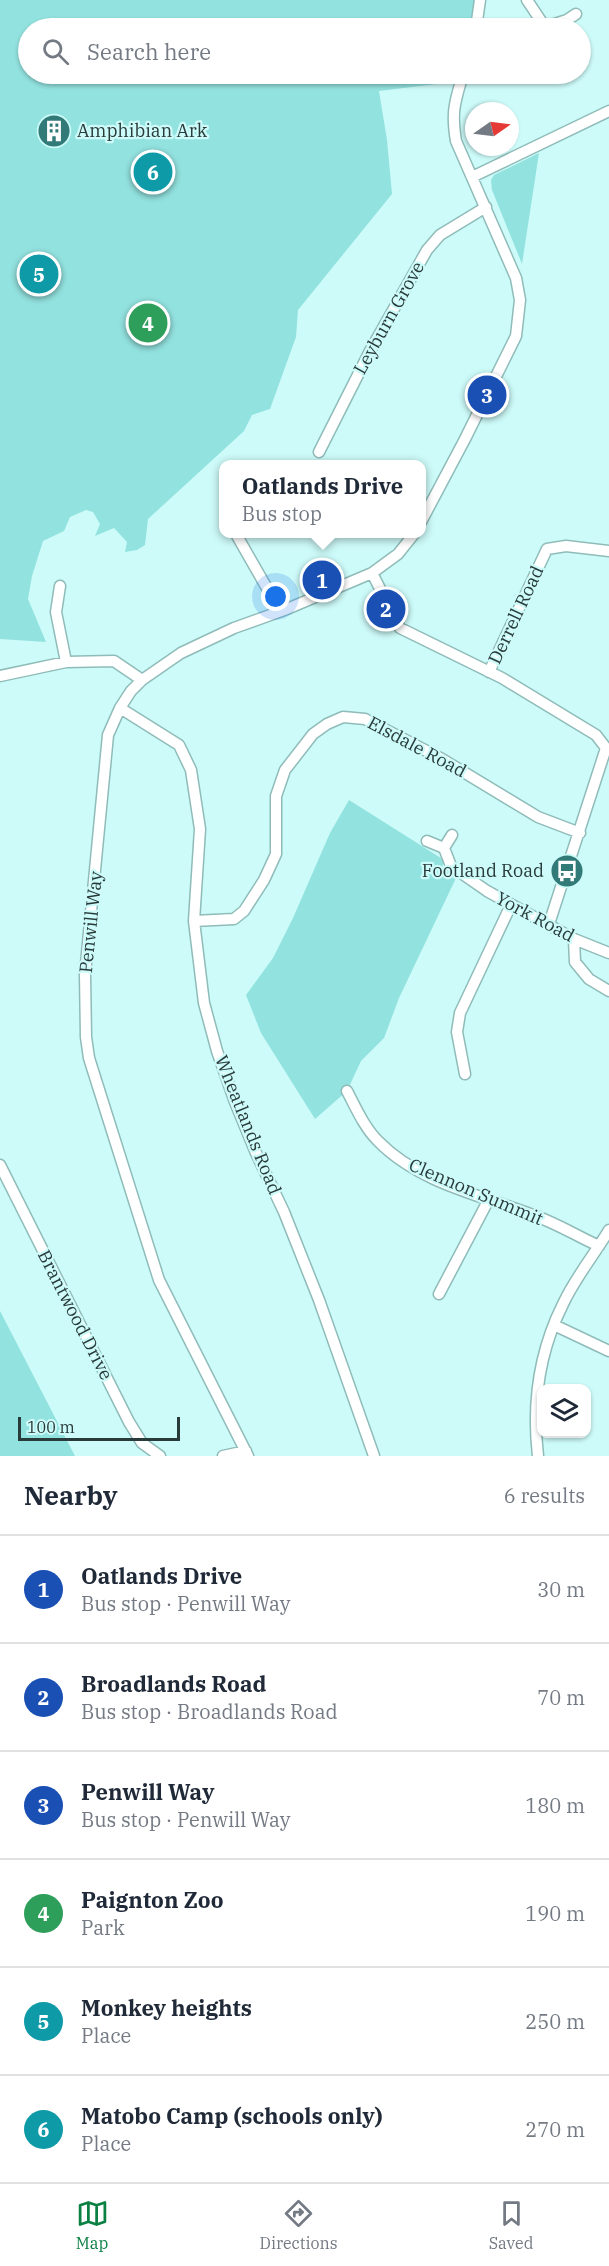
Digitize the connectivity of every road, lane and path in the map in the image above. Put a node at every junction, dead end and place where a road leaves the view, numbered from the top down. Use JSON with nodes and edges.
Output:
{"nodes":[{"id":1,"x":480,"y":0,"type":"edge"},
{"id":2,"x":527,"y":0,"type":"edge"},
{"id":3,"x":576,"y":14,"type":"dead end"},
{"id":4,"x":477,"y":18,"type":"edge"},
{"id":5,"x":539,"y":18,"type":"edge"},
{"id":6,"x":570,"y":18,"type":"edge"},
{"id":7,"x":460,"y":84,"type":"edge"},
{"id":8,"x":609,"y":111,"type":"edge"},
{"id":9,"x":472,"y":177,"type":"junction"},
{"id":10,"x":486,"y":207,"type":"junction"},
{"id":11,"x":319,"y":452,"type":"dead end"},
{"id":12,"x":426,"y":513,"type":"edge"},
{"id":13,"x":238,"y":538,"type":"edge"},
{"id":14,"x":411,"y":538,"type":"edge"},
{"id":15,"x":609,"y":551,"type":"edge"},
{"id":16,"x":372,"y":573,"type":"junction"},
{"id":17,"x":60,"y":586,"type":"dead end"},
{"id":18,"x":280,"y":611,"type":"junction"},
{"id":19,"x":66,"y":662,"type":"junction"},
{"id":20,"x":489,"y":672,"type":"junction"},
{"id":21,"x":0,"y":676,"type":"edge"},
{"id":22,"x":142,"y":680,"type":"junction"},
{"id":23,"x":120,"y":708,"type":"junction"},
{"id":24,"x":580,"y":833,"type":"junction"},
{"id":25,"x":452,"y":835,"type":"dead end"},
{"id":26,"x":428,"y":841,"type":"dead end"},
{"id":27,"x":444,"y":848,"type":"junction"},
{"id":28,"x":511,"y":905,"type":"junction"},
{"id":29,"x":194,"y":921,"type":"junction"},
{"id":30,"x":549,"y":924,"type":"junction"},
{"id":31,"x":574,"y":939,"type":"junction"},
{"id":32,"x":609,"y":953,"type":"edge"},
{"id":33,"x":609,"y":991,"type":"edge"},
{"id":34,"x":465,"y":1074,"type":"dead end"},
{"id":35,"x":347,"y":1091,"type":"dead end"},
{"id":36,"x":0,"y":1166,"type":"edge"},
{"id":37,"x":488,"y":1200,"type":"junction"},
{"id":38,"x":609,"y":1230,"type":"edge"},
{"id":39,"x":599,"y":1246,"type":"junction"},
{"id":40,"x":439,"y":1294,"type":"dead end"},
{"id":41,"x":554,"y":1325,"type":"junction"},
{"id":42,"x":609,"y":1351,"type":"edge"},
{"id":43,"x":247,"y":1453,"type":"edge"},
{"id":44,"x":160,"y":1456,"type":"edge"},
{"id":45,"x":223,"y":1456,"type":"edge"},
{"id":46,"x":374,"y":1456,"type":"edge"},
{"id":47,"x":538,"y":1456,"type":"edge"}],
"edges":[{"from":1,"to":4,"type":"street"},
{"from":2,"to":5,"type":"street"},
{"from":3,"to":6,"type":"street"},
{"from":7,"to":9,"type":"street"},
{"from":8,"to":9,"type":"street"},
{"from":9,"to":10,"type":"street"},
{"from":10,"to":11,"type":"street","name":"Leyburn Grove"},
{"from":10,"to":12,"type":"street"},
{"from":13,"to":18,"type":"street"},
{"from":14,"to":16,"type":"street","name":"Penwill Way"},
{"from":15,"to":20,"type":"street","name":"Derrell Road"},
{"from":16,"to":18,"type":"street","name":"Penwill Way"},
{"from":16,"to":20,"type":"street"},
{"from":17,"to":19,"type":"street"},
{"from":18,"to":22,"type":"street","name":"Penwill Way"},
{"from":19,"to":21,"type":"street"},
{"from":19,"to":22,"type":"street"},
{"from":20,"to":24,"type":"street"},
{"from":22,"to":23,"type":"street","name":"Penwill Way"},
{"from":23,"to":29,"type":"street","name":"Wheatlands Road"},
{"from":23,"to":43,"type":"street","name":"Penwill Way"},
{"from":24,"to":29,"type":"street","name":"Elsdale Road"},
{"from":24,"to":30,"type":"street"},
{"from":25,"to":27,"type":"street"},
{"from":26,"to":27,"type":"street"},
{"from":27,"to":28,"type":"street","name":"York Road"},
{"from":28,"to":30,"type":"street","name":"York Road"},
{"from":28,"to":34,"type":"street"},
{"from":29,"to":46,"type":"street","name":"Wheatlands Road"},
{"from":30,"to":31,"type":"street","name":"York Road"},
{"from":31,"to":32,"type":"street","name":"York Road"},
{"from":31,"to":33,"type":"street"},
{"from":35,"to":37,"type":"street","name":"Clennon Summit"},
{"from":36,"to":44,"type":"street","name":"Brantwood Drive"},
{"from":37,"to":39,"type":"street","name":"Clennon Summit"},
{"from":37,"to":40,"type":"street"},
{"from":38,"to":39,"type":"street"},
{"from":39,"to":41,"type":"street"},
{"from":41,"to":42,"type":"street"},
{"from":41,"to":47,"type":"street"},
{"from":43,"to":45,"type":"street"}]}
